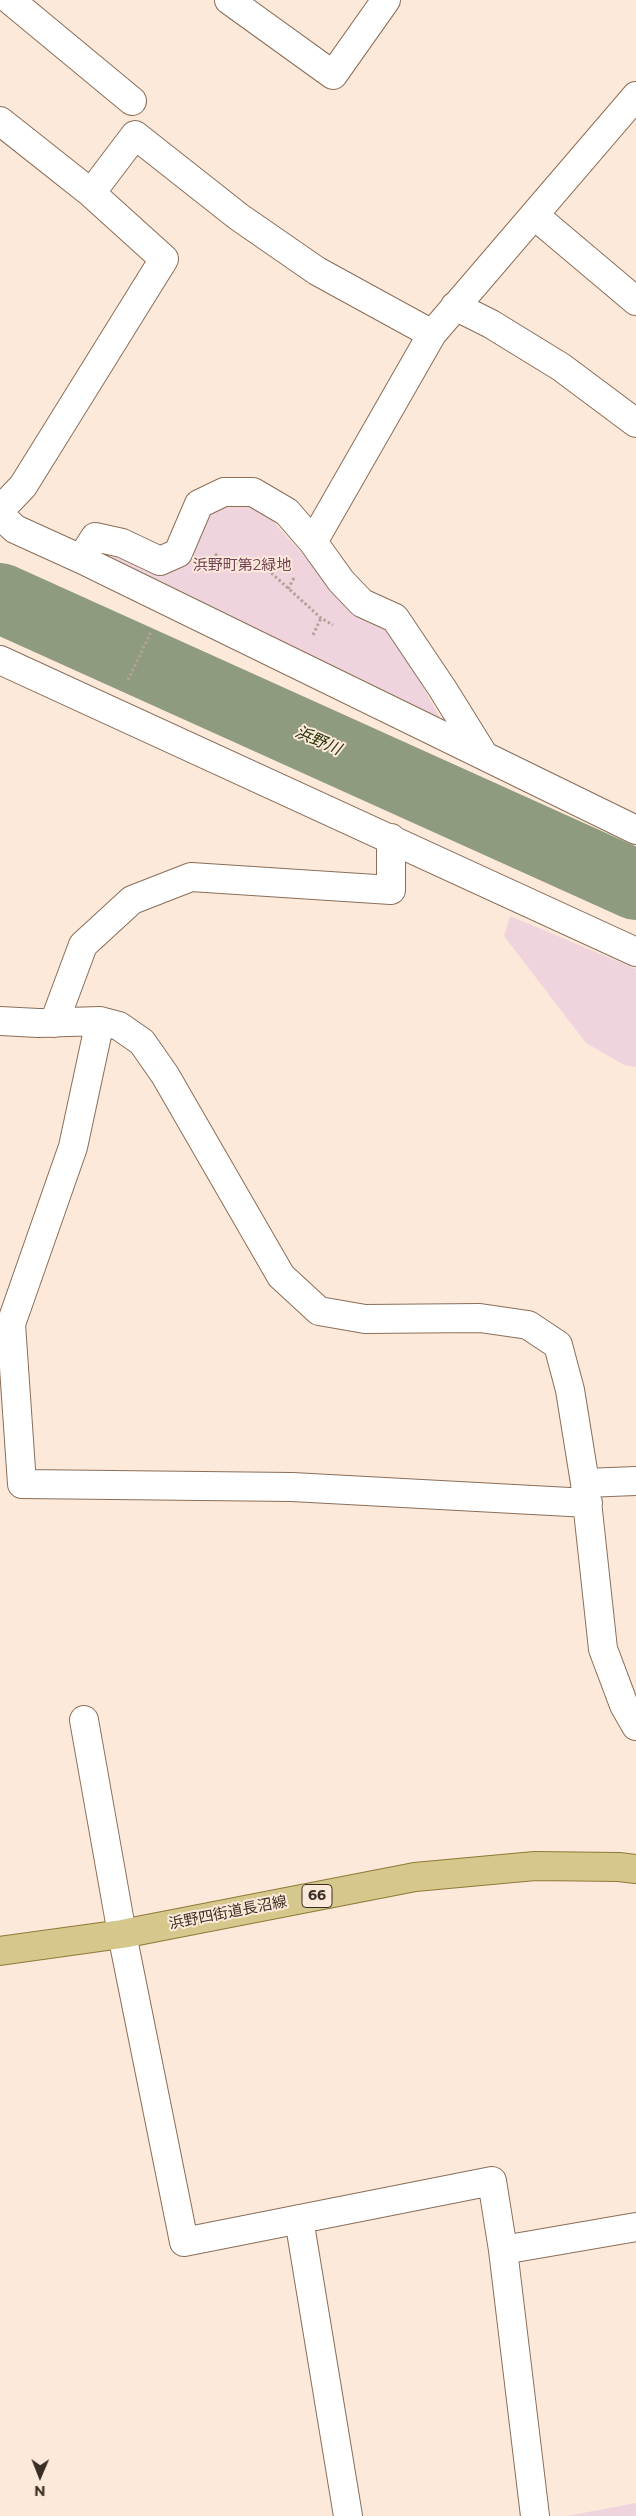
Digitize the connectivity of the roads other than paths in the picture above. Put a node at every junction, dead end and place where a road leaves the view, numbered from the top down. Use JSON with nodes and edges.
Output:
{"nodes":[{"id":1,"x":10,"y":0,"type":"edge"},
{"id":2,"x":229,"y":0,"type":"edge"},
{"id":3,"x":386,"y":0,"type":"edge"},
{"id":4,"x":636,"y":96,"type":"edge"},
{"id":5,"x":132,"y":101,"type":"dead end"},
{"id":6,"x":0,"y":122,"type":"edge"},
{"id":7,"x":91,"y":193,"type":"junction"},
{"id":8,"x":534,"y":215,"type":"junction"},
{"id":9,"x":636,"y":301,"type":"edge"},
{"id":10,"x":455,"y":306,"type":"junction"},
{"id":11,"x":432,"y":334,"type":"junction"},
{"id":12,"x":636,"y":423,"type":"edge"},
{"id":13,"x":4,"y":519,"type":"edge"},
{"id":14,"x":313,"y":542,"type":"junction"},
{"id":15,"x":81,"y":559,"type":"junction"},
{"id":16,"x":0,"y":660,"type":"edge"},
{"id":17,"x":483,"y":754,"type":"junction"},
{"id":18,"x":636,"y":830,"type":"edge"},
{"id":19,"x":391,"y":838,"type":"junction"},
{"id":20,"x":636,"y":952,"type":"edge"},
{"id":21,"x":0,"y":1021,"type":"edge"},
{"id":22,"x":100,"y":1021,"type":"junction"},
{"id":23,"x":54,"y":1023,"type":"junction"},
{"id":24,"x":636,"y":1480,"type":"edge"},
{"id":25,"x":586,"y":1493,"type":"junction"},
{"id":26,"x":84,"y":1720,"type":"dead end"},
{"id":27,"x":636,"y":1726,"type":"edge"},
{"id":28,"x":636,"y":1869,"type":"edge"},
{"id":29,"x":122,"y":1934,"type":"junction"},
{"id":30,"x":0,"y":1951,"type":"edge"},
{"id":31,"x":299,"y":2219,"type":"junction"},
{"id":32,"x":636,"y":2226,"type":"edge"},
{"id":33,"x":503,"y":2250,"type":"junction"},
{"id":34,"x":348,"y":2516,"type":"edge"},
{"id":35,"x":535,"y":2516,"type":"edge"}],
"edges":[{"from":1,"to":5,"type":"street"},
{"from":2,"to":3,"type":"street"},
{"from":4,"to":8,"type":"street"},
{"from":6,"to":7,"type":"street"},
{"from":7,"to":11,"type":"street"},
{"from":7,"to":13,"type":"street"},
{"from":8,"to":9,"type":"street"},
{"from":8,"to":10,"type":"street"},
{"from":10,"to":11,"type":"street"},
{"from":10,"to":12,"type":"street"},
{"from":11,"to":14,"type":"street"},
{"from":13,"to":15,"type":"street"},
{"from":14,"to":15,"type":"street"},
{"from":14,"to":17,"type":"street"},
{"from":15,"to":17,"type":"street"},
{"from":16,"to":19,"type":"street"},
{"from":17,"to":18,"type":"street"},
{"from":19,"to":20,"type":"street"},
{"from":19,"to":23,"type":"street"},
{"from":21,"to":23,"type":"street"},
{"from":22,"to":23,"type":"street"},
{"from":22,"to":25,"type":"street"},
{"from":22,"to":25,"type":"street"},
{"from":24,"to":25,"type":"street"},
{"from":25,"to":27,"type":"street"},
{"from":26,"to":29,"type":"street"},
{"from":28,"to":29,"type":"main road","name":"浜野四街道長沼線","number":"66"},
{"from":29,"to":30,"type":"main road","name":"浜野四街道長沼線","number":"66"},
{"from":29,"to":31,"type":"street"},
{"from":31,"to":33,"type":"street"},
{"from":31,"to":34,"type":"street"},
{"from":32,"to":33,"type":"street"},
{"from":33,"to":35,"type":"street"}]}
